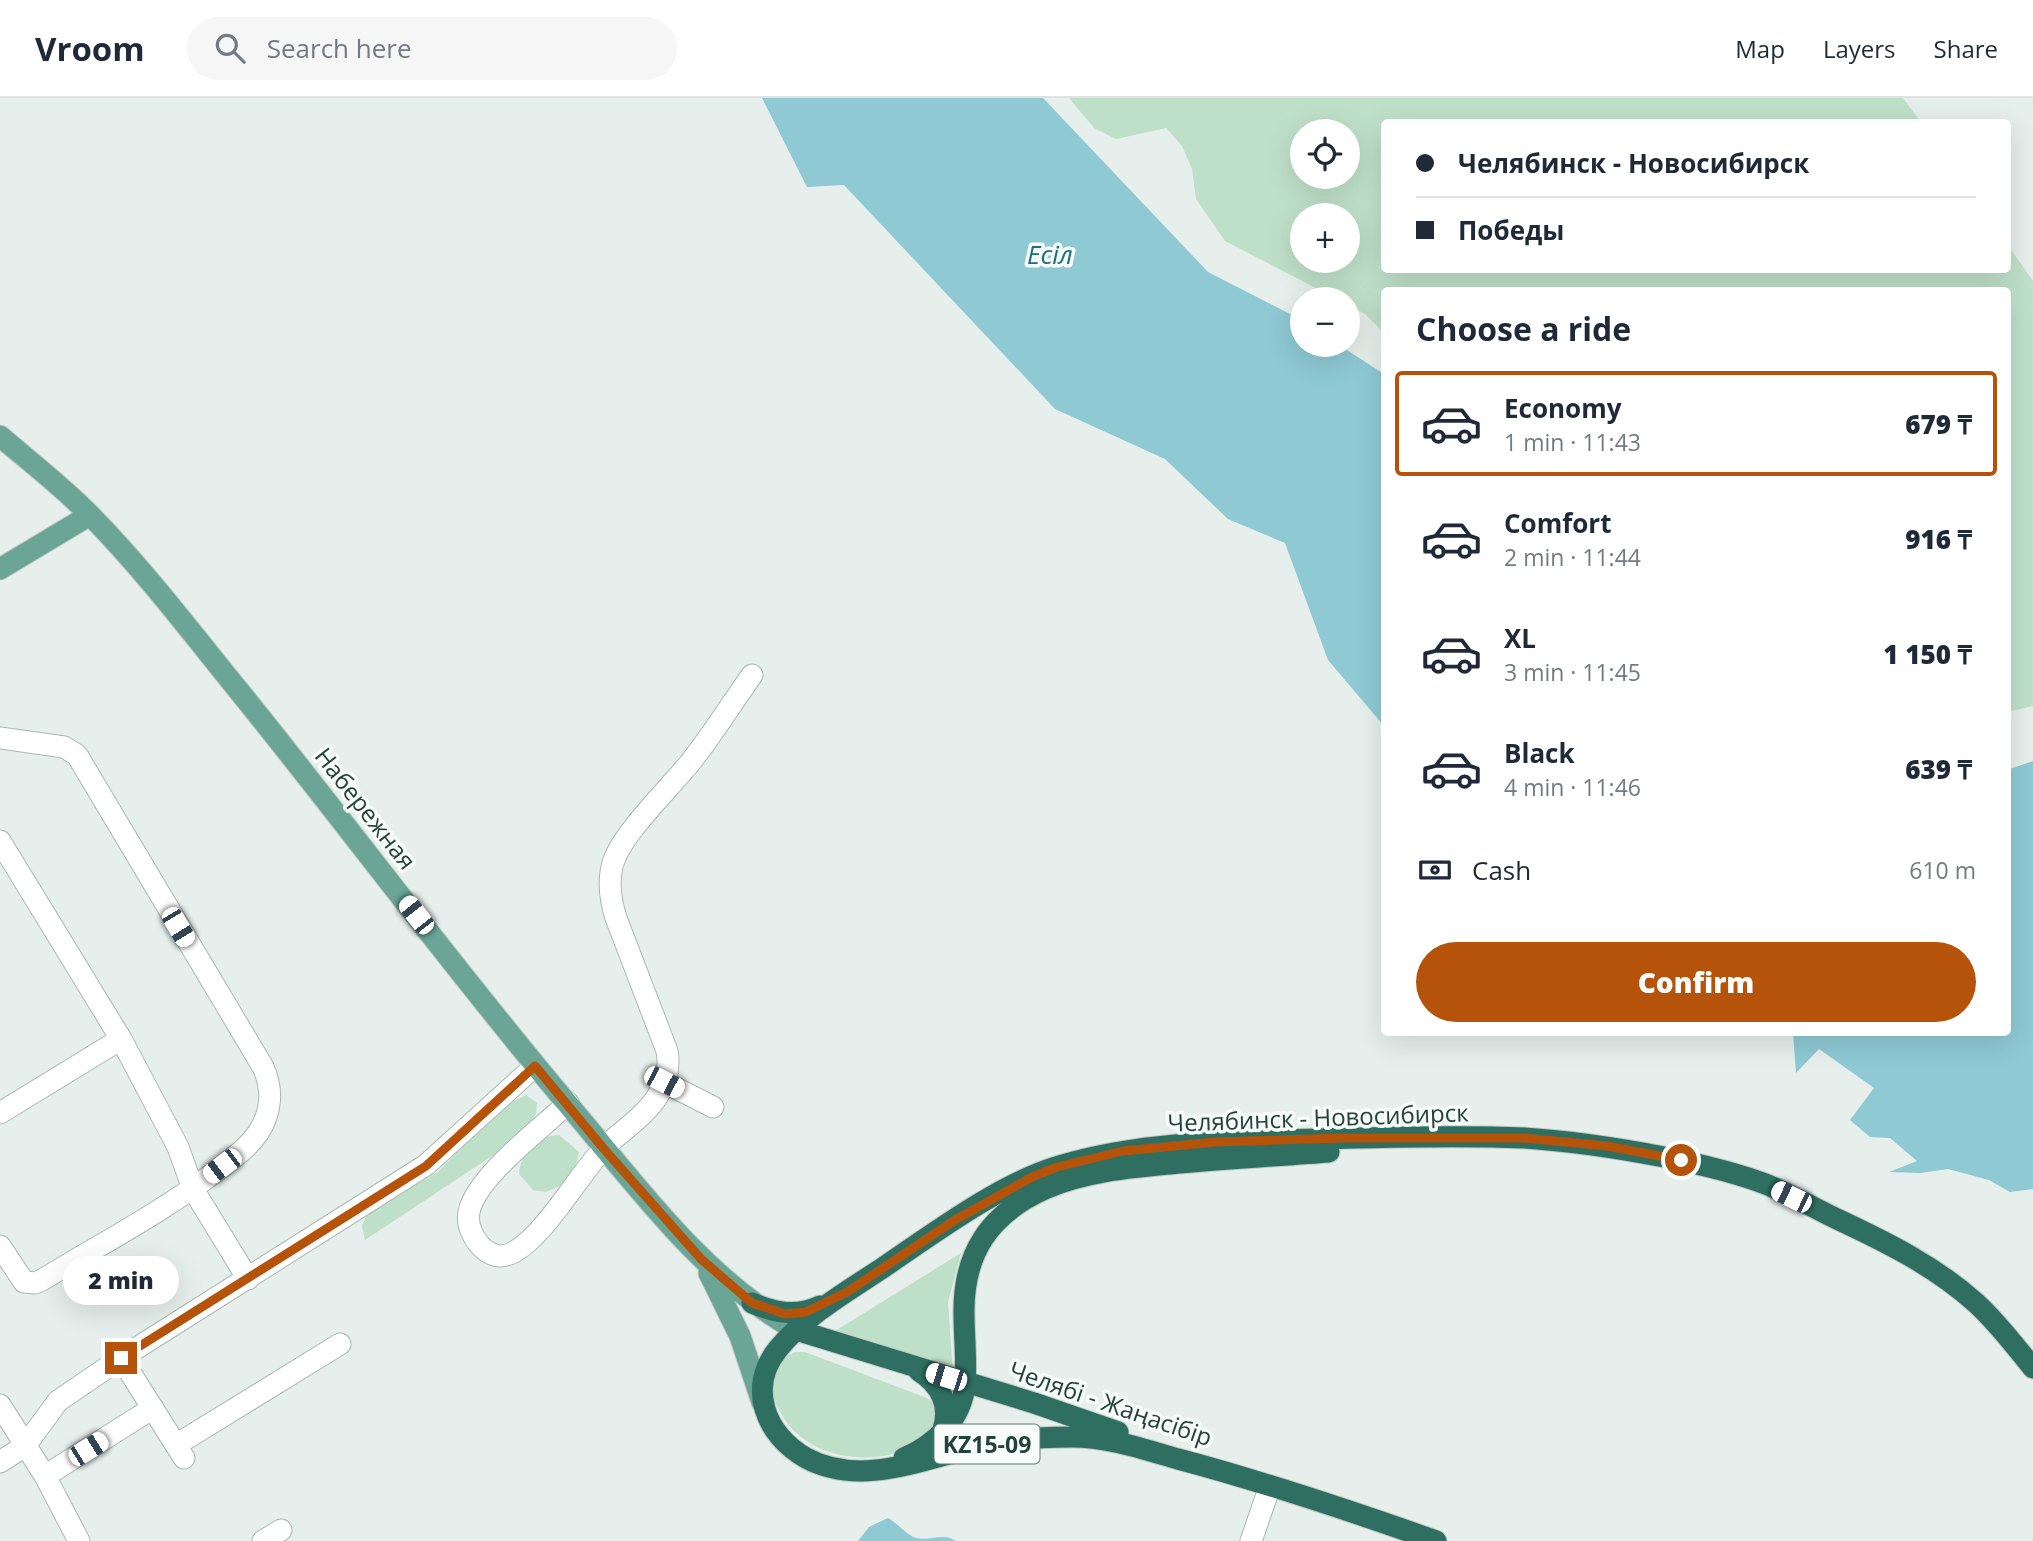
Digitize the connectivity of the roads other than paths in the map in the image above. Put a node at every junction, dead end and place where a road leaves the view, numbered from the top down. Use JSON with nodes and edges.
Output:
{"nodes":[{"id":1,"x":0,"y":436,"type":"edge"},
{"id":2,"x":90,"y":515,"type":"junction"},
{"id":3,"x":0,"y":569,"type":"edge"},
{"id":4,"x":752,"y":676,"type":"dead end"},
{"id":5,"x":0,"y":738,"type":"edge"},
{"id":6,"x":0,"y":841,"type":"edge"},
{"id":7,"x":121,"y":1039,"type":"junction"},
{"id":8,"x":535,"y":1066,"type":"junction"},
{"id":9,"x":664,"y":1082,"type":"junction"},
{"id":10,"x":568,"y":1103,"type":"junction"},
{"id":11,"x":713,"y":1107,"type":"dead end"},
{"id":12,"x":0,"y":1113,"type":"edge"},
{"id":13,"x":604,"y":1149,"type":"junction"},
{"id":14,"x":1681,"y":1160,"type":"junction"},
{"id":15,"x":192,"y":1189,"type":"junction"},
{"id":16,"x":0,"y":1246,"type":"edge"},
{"id":17,"x":701,"y":1259,"type":"junction"},
{"id":18,"x":248,"y":1279,"type":"junction"},
{"id":19,"x":847,"y":1292,"type":"junction"},
{"id":20,"x":752,"y":1303,"type":"junction"},
{"id":21,"x":796,"y":1330,"type":"junction"},
{"id":22,"x":340,"y":1344,"type":"dead end"},
{"id":23,"x":121,"y":1358,"type":"junction"},
{"id":24,"x":905,"y":1364,"type":"junction"},
{"id":25,"x":2033,"y":1368,"type":"edge"},
{"id":26,"x":965,"y":1382,"type":"junction"},
{"id":27,"x":0,"y":1405,"type":"edge"},
{"id":28,"x":763,"y":1405,"type":"junction"},
{"id":29,"x":153,"y":1408,"type":"junction"},
{"id":30,"x":941,"y":1434,"type":"junction"},
{"id":31,"x":25,"y":1446,"type":"junction"},
{"id":32,"x":0,"y":1462,"type":"edge"},
{"id":33,"x":873,"y":1471,"type":"junction"},
{"id":34,"x":1238,"y":1475,"type":"junction"},
{"id":35,"x":45,"y":1476,"type":"junction"},
{"id":36,"x":1270,"y":1486,"type":"junction"},
{"id":37,"x":1431,"y":1540,"type":"edge"},
{"id":38,"x":79,"y":1541,"type":"edge"},
{"id":39,"x":1251,"y":1541,"type":"edge"}],
"edges":[{"from":1,"to":2,"type":"main road","name":"Набережная"},
{"from":2,"to":3,"type":"main road"},
{"from":2,"to":8,"type":"main road","name":"Набережная"},
{"from":4,"to":9,"type":"street"},
{"from":5,"to":15,"type":"street"},
{"from":6,"to":7,"type":"street"},
{"from":7,"to":12,"type":"street"},
{"from":7,"to":15,"type":"street"},
{"from":8,"to":10,"type":"main road","name":"Набережная"},
{"from":8,"to":18,"type":"street"},
{"from":9,"to":11,"type":"street"},
{"from":9,"to":13,"type":"street"},
{"from":10,"to":13,"type":"main road","name":"Набережная"},
{"from":10,"to":13,"type":"street"},
{"from":13,"to":17,"type":"main road","name":"Набережная"},
{"from":14,"to":19,"type":"highway","name":"Челябинск - Новосибирск"},
{"from":14,"to":25,"type":"highway","name":"Челябинск - Новосибирск"},
{"from":14,"to":26,"type":"highway","name":"Челябинск - Новосибирск"},
{"from":15,"to":16,"type":"street"},
{"from":15,"to":18,"type":"street"},
{"from":17,"to":20,"type":"main road","name":"Набережная"},
{"from":17,"to":28,"type":"main road","name":"Набережная"},
{"from":18,"to":23,"type":"street"},
{"from":19,"to":20,"type":"highway"},
{"from":19,"to":21,"type":"highway","name":"Челябинск - Новосибирск"},
{"from":20,"to":21,"type":"main road","name":"Набережная"},
{"from":21,"to":24,"type":"highway","number":"KZ15-09"},
{"from":21,"to":28,"type":"highway","name":"Челябинск - Новосибирск"},
{"from":22,"to":29,"type":"street"},
{"from":23,"to":29,"type":"street"},
{"from":23,"to":31,"type":"street"},
{"from":24,"to":26,"type":"highway","number":"KZ15-09"},
{"from":24,"to":30,"type":"highway"},
{"from":26,"to":30,"type":"highway","name":"Челябинск - Новосибирск"},
{"from":26,"to":34,"type":"highway","name":"Челябі - Жаңасібір","number":"KZ15-09"},
{"from":27,"to":31,"type":"street"},
{"from":28,"to":33,"type":"highway","number":"KZ15-09"},
{"from":29,"to":35,"type":"street"},
{"from":30,"to":33,"type":"highway"},
{"from":31,"to":32,"type":"street"},
{"from":31,"to":35,"type":"street"},
{"from":33,"to":34,"type":"highway","number":"KZ15-09"},
{"from":34,"to":36,"type":"highway","number":"KZ15-09"},
{"from":35,"to":38,"type":"street"},
{"from":36,"to":37,"type":"highway","number":"KZ15-09"},
{"from":36,"to":39,"type":"street"}]}
